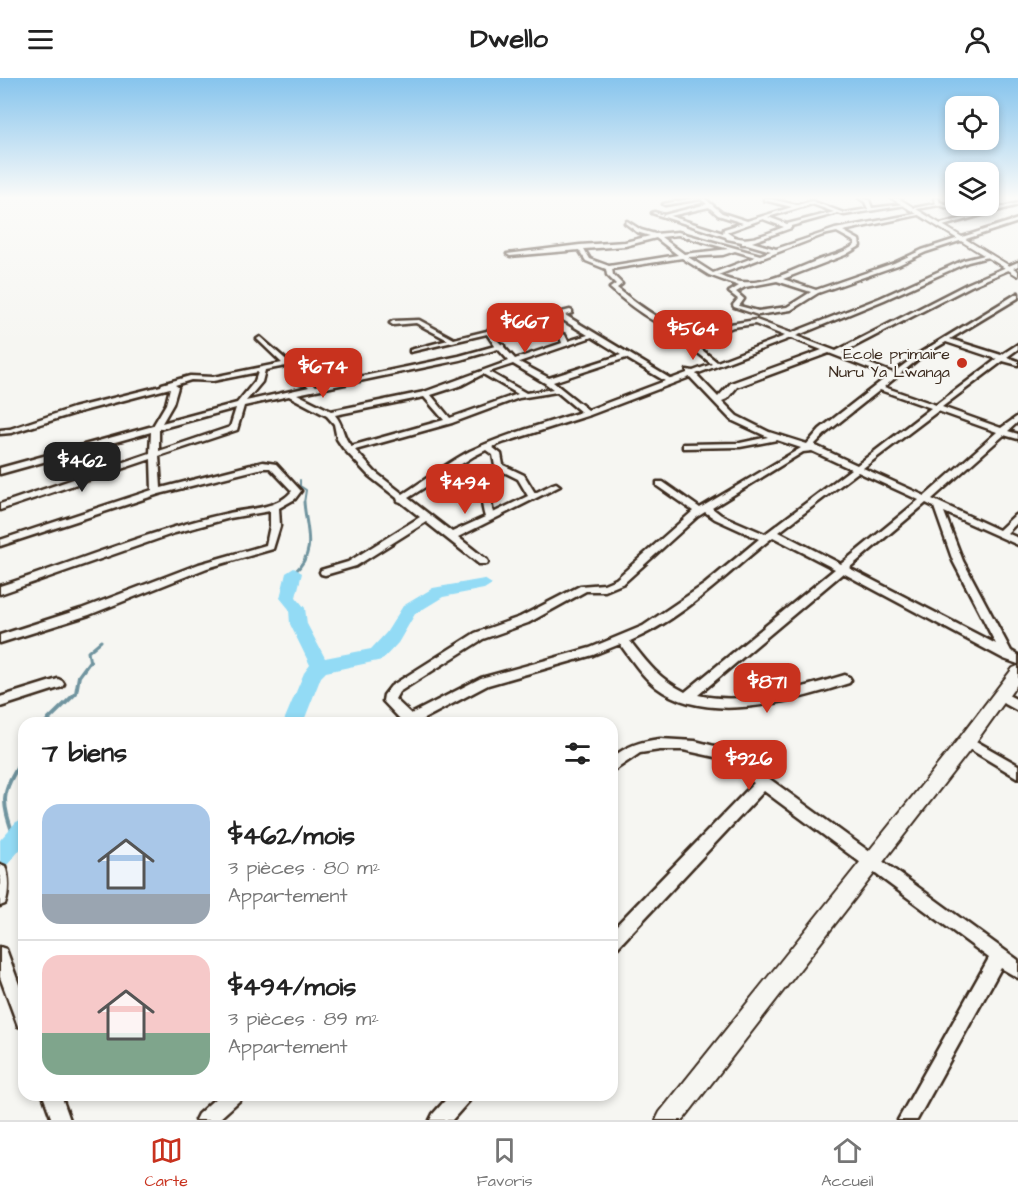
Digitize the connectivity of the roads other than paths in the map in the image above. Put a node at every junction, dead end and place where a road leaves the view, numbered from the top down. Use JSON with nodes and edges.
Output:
{"nodes":[{"id":1,"x":580,"y":247,"type":"junction"},
{"id":2,"x":586,"y":247,"type":"edge"},
{"id":3,"x":669,"y":247,"type":"edge"},
{"id":4,"x":725,"y":247,"type":"edge"},
{"id":5,"x":759,"y":247,"type":"edge"},
{"id":6,"x":789,"y":247,"type":"edge"},
{"id":7,"x":855,"y":247,"type":"edge"},
{"id":8,"x":941,"y":247,"type":"edge"},
{"id":9,"x":974,"y":247,"type":"edge"},
{"id":10,"x":734,"y":249,"type":"junction"},
{"id":11,"x":776,"y":251,"type":"junction"},
{"id":12,"x":510,"y":254,"type":"dead end"},
{"id":13,"x":679,"y":255,"type":"junction"},
{"id":14,"x":989,"y":256,"type":"junction"},
{"id":15,"x":761,"y":257,"type":"junction"},
{"id":16,"x":1018,"y":264,"type":"edge"},
{"id":17,"x":1007,"y":267,"type":"junction"},
{"id":18,"x":609,"y":268,"type":"junction"},
{"id":19,"x":715,"y":274,"type":"junction"},
{"id":20,"x":1018,"y":274,"type":"edge"},
{"id":21,"x":778,"y":279,"type":"junction"},
{"id":22,"x":744,"y":285,"type":"junction"},
{"id":23,"x":816,"y":292,"type":"junction"},
{"id":24,"x":1018,"y":295,"type":"edge"},
{"id":25,"x":570,"y":312,"type":"dead end"},
{"id":26,"x":560,"y":315,"type":"junction"},
{"id":27,"x":530,"y":321,"type":"junction"},
{"id":28,"x":393,"y":322,"type":"dead end"},
{"id":29,"x":490,"y":330,"type":"junction"},
{"id":30,"x":790,"y":334,"type":"junction"},
{"id":31,"x":593,"y":335,"type":"junction"},
{"id":32,"x":708,"y":336,"type":"junction"},
{"id":33,"x":260,"y":339,"type":"dead end"},
{"id":34,"x":685,"y":340,"type":"junction"},
{"id":35,"x":946,"y":340,"type":"junction"},
{"id":36,"x":454,"y":341,"type":"junction"},
{"id":37,"x":566,"y":344,"type":"junction"},
{"id":38,"x":662,"y":344,"type":"dead end"},
{"id":39,"x":501,"y":346,"type":"junction"},
{"id":40,"x":1018,"y":346,"type":"edge"},
{"id":41,"x":412,"y":351,"type":"dead end"},
{"id":42,"x":827,"y":351,"type":"junction"},
{"id":43,"x":836,"y":354,"type":"junction"},
{"id":44,"x":625,"y":356,"type":"junction"},
{"id":45,"x":1002,"y":358,"type":"junction"},
{"id":46,"x":514,"y":362,"type":"junction"},
{"id":47,"x":715,"y":363,"type":"junction"},
{"id":48,"x":1018,"y":363,"type":"edge"},
{"id":49,"x":287,"y":364,"type":"junction"},
{"id":50,"x":262,"y":370,"type":"junction"},
{"id":51,"x":484,"y":372,"type":"junction"},
{"id":52,"x":690,"y":372,"type":"junction"},
{"id":53,"x":894,"y":376,"type":"junction"},
{"id":54,"x":548,"y":381,"type":"junction"},
{"id":55,"x":669,"y":381,"type":"junction"},
{"id":56,"x":165,"y":386,"type":"junction"},
{"id":57,"x":314,"y":388,"type":"junction"},
{"id":58,"x":881,"y":388,"type":"junction"},
{"id":59,"x":558,"y":390,"type":"junction"},
{"id":60,"x":288,"y":393,"type":"junction"},
{"id":61,"x":426,"y":394,"type":"junction"},
{"id":62,"x":526,"y":395,"type":"junction"},
{"id":63,"x":717,"y":401,"type":"junction"},
{"id":64,"x":241,"y":404,"type":"junction"},
{"id":65,"x":937,"y":408,"type":"junction"},
{"id":66,"x":587,"y":412,"type":"junction"},
{"id":67,"x":330,"y":414,"type":"junction"},
{"id":68,"x":1018,"y":418,"type":"edge"},
{"id":69,"x":449,"y":421,"type":"junction"},
{"id":70,"x":157,"y":427,"type":"junction"},
{"id":71,"x":1003,"y":431,"type":"junction"},
{"id":72,"x":0,"y":432,"type":"edge"},
{"id":73,"x":779,"y":437,"type":"junction"},
{"id":74,"x":1018,"y":437,"type":"edge"},
{"id":75,"x":686,"y":446,"type":"dead end"},
{"id":76,"x":486,"y":447,"type":"junction"},
{"id":77,"x":810,"y":448,"type":"junction"},
{"id":78,"x":350,"y":449,"type":"junction"},
{"id":79,"x":157,"y":453,"type":"junction"},
{"id":80,"x":503,"y":468,"type":"junction"},
{"id":81,"x":857,"y":470,"type":"junction"},
{"id":82,"x":0,"y":471,"type":"edge"},
{"id":83,"x":660,"y":484,"type":"dead end"},
{"id":84,"x":556,"y":486,"type":"dead end"},
{"id":85,"x":156,"y":492,"type":"junction"},
{"id":86,"x":533,"y":497,"type":"junction"},
{"id":87,"x":402,"y":499,"type":"junction"},
{"id":88,"x":924,"y":501,"type":"junction"},
{"id":89,"x":274,"y":506,"type":"junction"},
{"id":90,"x":0,"y":507,"type":"edge"},
{"id":91,"x":938,"y":507,"type":"junction"},
{"id":92,"x":703,"y":510,"type":"junction"},
{"id":93,"x":1018,"y":517,"type":"edge"},
{"id":94,"x":427,"y":518,"type":"junction"},
{"id":95,"x":490,"y":518,"type":"junction"},
{"id":96,"x":1000,"y":534,"type":"junction"},
{"id":97,"x":769,"y":535,"type":"junction"},
{"id":98,"x":452,"y":536,"type":"junction"},
{"id":99,"x":1018,"y":542,"type":"edge"},
{"id":100,"x":0,"y":543,"type":"edge"},
{"id":101,"x":483,"y":562,"type":"dead end"},
{"id":102,"x":840,"y":570,"type":"junction"},
{"id":103,"x":325,"y":572,"type":"dead end"},
{"id":104,"x":0,"y":590,"type":"edge"},
{"id":105,"x":0,"y":639,"type":"edge"},
{"id":106,"x":623,"y":640,"type":"junction"},
{"id":107,"x":1015,"y":663,"type":"edge"},
{"id":108,"x":845,"y":680,"type":"dead end"},
{"id":109,"x":58,"y":684,"type":"dead end"},
{"id":110,"x":1000,"y":696,"type":"junction"},
{"id":111,"x":687,"y":697,"type":"junction"},
{"id":112,"x":0,"y":702,"type":"edge"},
{"id":113,"x":1018,"y":706,"type":"edge"},
{"id":114,"x":403,"y":717,"type":"edge"},
{"id":115,"x":417,"y":717,"type":"edge"},
{"id":116,"x":967,"y":741,"type":"junction"},
{"id":117,"x":618,"y":762,"type":"edge"},
{"id":118,"x":1018,"y":772,"type":"edge"},
{"id":119,"x":764,"y":783,"type":"junction"},
{"id":120,"x":871,"y":862,"type":"junction"},
{"id":121,"x":0,"y":871,"type":"edge"},
{"id":122,"x":0,"y":899,"type":"edge"},
{"id":123,"x":618,"y":934,"type":"edge"},
{"id":124,"x":0,"y":955,"type":"edge"},
{"id":125,"x":999,"y":956,"type":"junction"},
{"id":126,"x":1018,"y":970,"type":"edge"},
{"id":127,"x":18,"y":1004,"type":"edge"},
{"id":128,"x":54,"y":1101,"type":"edge"},
{"id":129,"x":226,"y":1101,"type":"edge"},
{"id":130,"x":458,"y":1101,"type":"edge"},
{"id":131,"x":61,"y":1120,"type":"edge"},
{"id":132,"x":204,"y":1120,"type":"edge"},
{"id":133,"x":439,"y":1120,"type":"edge"},
{"id":134,"x":668,"y":1120,"type":"edge"},
{"id":135,"x":907,"y":1120,"type":"edge"}],
"edges":[{"from":1,"to":2,"type":"street"},
{"from":1,"to":12,"type":"street"},
{"from":1,"to":18,"type":"street"},
{"from":3,"to":13,"type":"street"},
{"from":4,"to":10,"type":"street"},
{"from":5,"to":11,"type":"street"},
{"from":6,"to":11,"type":"street"},
{"from":7,"to":21,"type":"street"},
{"from":8,"to":23,"type":"street"},
{"from":9,"to":14,"type":"street"},
{"from":10,"to":13,"type":"street"},
{"from":10,"to":15,"type":"street"},
{"from":11,"to":15,"type":"street"},
{"from":13,"to":18,"type":"street"},
{"from":13,"to":19,"type":"street"},
{"from":14,"to":17,"type":"street"},
{"from":14,"to":30,"type":"street"},
{"from":15,"to":19,"type":"street"},
{"from":16,"to":17,"type":"street"},
{"from":17,"to":20,"type":"street"},
{"from":17,"to":43,"type":"street"},
{"from":18,"to":32,"type":"street"},
{"from":19,"to":22,"type":"street"},
{"from":21,"to":22,"type":"street"},
{"from":21,"to":23,"type":"street"},
{"from":22,"to":23,"type":"street"},
{"from":24,"to":35,"type":"street"},
{"from":25,"to":26,"type":"street"},
{"from":26,"to":27,"type":"street"},
{"from":26,"to":31,"type":"street"},
{"from":27,"to":29,"type":"street"},
{"from":27,"to":37,"type":"street"},
{"from":28,"to":36,"type":"street"},
{"from":29,"to":36,"type":"street"},
{"from":29,"to":39,"type":"street"},
{"from":30,"to":32,"type":"street"},
{"from":30,"to":42,"type":"street"},
{"from":30,"to":47,"type":"street"},
{"from":31,"to":37,"type":"street"},
{"from":31,"to":44,"type":"street"},
{"from":32,"to":34,"type":"street"},
{"from":33,"to":49,"type":"street"},
{"from":34,"to":38,"type":"street"},
{"from":34,"to":47,"type":"street"},
{"from":35,"to":45,"type":"street"},
{"from":35,"to":53,"type":"street"},
{"from":36,"to":41,"type":"street"},
{"from":37,"to":46,"type":"street"},
{"from":39,"to":46,"type":"street"},
{"from":39,"to":57,"type":"street"},
{"from":40,"to":45,"type":"street"},
{"from":42,"to":43,"type":"street"},
{"from":42,"to":63,"type":"street"},
{"from":43,"to":53,"type":"street"},
{"from":44,"to":54,"type":"street"},
{"from":44,"to":55,"type":"street"},
{"from":45,"to":48,"type":"street"},
{"from":45,"to":65,"type":"street"},
{"from":46,"to":51,"type":"street"},
{"from":46,"to":54,"type":"street"},
{"from":47,"to":52,"type":"street"},
{"from":49,"to":50,"type":"street"},
{"from":49,"to":57,"type":"street"},
{"from":50,"to":56,"type":"street"},
{"from":50,"to":64,"type":"street"},
{"from":51,"to":61,"type":"street"},
{"from":51,"to":62,"type":"street"},
{"from":52,"to":55,"type":"street"},
{"from":52,"to":63,"type":"street"},
{"from":53,"to":58,"type":"street"},
{"from":54,"to":59,"type":"street"},
{"from":55,"to":66,"type":"street"},
{"from":56,"to":70,"type":"street"},
{"from":56,"to":72,"type":"street"},
{"from":57,"to":60,"type":"street"},
{"from":58,"to":65,"type":"street"},
{"from":58,"to":77,"type":"street"},
{"from":59,"to":62,"type":"street"},
{"from":59,"to":66,"type":"street"},
{"from":60,"to":64,"type":"street"},
{"from":60,"to":67,"type":"street"},
{"from":61,"to":67,"type":"street"},
{"from":61,"to":69,"type":"street"},
{"from":62,"to":69,"type":"street"},
{"from":63,"to":73,"type":"street"},
{"from":64,"to":70,"type":"street"},
{"from":64,"to":79,"type":"street"},
{"from":65,"to":71,"type":"street"},
{"from":65,"to":81,"type":"street"},
{"from":66,"to":76,"type":"street"},
{"from":67,"to":78,"type":"street"},
{"from":68,"to":71,"type":"street"},
{"from":69,"to":78,"type":"street"},
{"from":70,"to":79,"type":"street"},
{"from":70,"to":82,"type":"street"},
{"from":71,"to":74,"type":"street"},
{"from":71,"to":88,"type":"street"},
{"from":73,"to":75,"type":"street"},
{"from":73,"to":77,"type":"street"},
{"from":76,"to":80,"type":"street"},
{"from":76,"to":87,"type":"street"},
{"from":77,"to":81,"type":"street"},
{"from":77,"to":92,"type":"street"},
{"from":78,"to":87,"type":"street"},
{"from":79,"to":85,"type":"street"},
{"from":79,"to":90,"type":"street"},
{"from":80,"to":86,"type":"street"},
{"from":80,"to":95,"type":"street"},
{"from":81,"to":88,"type":"street"},
{"from":81,"to":97,"type":"street"},
{"from":83,"to":92,"type":"street"},
{"from":84,"to":86,"type":"street"},
{"from":85,"to":89,"type":"street"},
{"from":85,"to":100,"type":"street"},
{"from":86,"to":95,"type":"street"},
{"from":87,"to":94,"type":"street"},
{"from":88,"to":91,"type":"street"},
{"from":88,"to":102,"type":"street"},
{"from":89,"to":104,"type":"street"},
{"from":89,"to":105,"type":"street"},
{"from":91,"to":96,"type":"street"},
{"from":91,"to":107,"type":"street"},
{"from":92,"to":97,"type":"street"},
{"from":92,"to":114,"type":"street"},
{"from":93,"to":96,"type":"street"},
{"from":94,"to":98,"type":"street"},
{"from":94,"to":103,"type":"street"},
{"from":95,"to":98,"type":"street"},
{"from":96,"to":99,"type":"street"},
{"from":97,"to":102,"type":"street"},
{"from":97,"to":106,"type":"street"},
{"from":98,"to":101,"type":"street"},
{"from":102,"to":107,"type":"street"},
{"from":102,"to":111,"type":"street"},
{"from":106,"to":111,"type":"street"},
{"from":106,"to":115,"type":"street"},
{"from":107,"to":110,"type":"street"},
{"from":108,"to":111,"type":"street"},
{"from":109,"to":112,"type":"street"},
{"from":110,"to":113,"type":"street"},
{"from":110,"to":116,"type":"street"},
{"from":116,"to":118,"type":"street"},
{"from":116,"to":120,"type":"street"},
{"from":117,"to":119,"type":"street"},
{"from":119,"to":120,"type":"street"},
{"from":119,"to":123,"type":"street"},
{"from":120,"to":125,"type":"street"},
{"from":120,"to":134,"type":"street"},
{"from":121,"to":122,"type":"street"},
{"from":124,"to":127,"type":"street"},
{"from":125,"to":126,"type":"street"},
{"from":125,"to":135,"type":"street"},
{"from":128,"to":131,"type":"street"},
{"from":129,"to":132,"type":"street"},
{"from":130,"to":133,"type":"street"}]}
